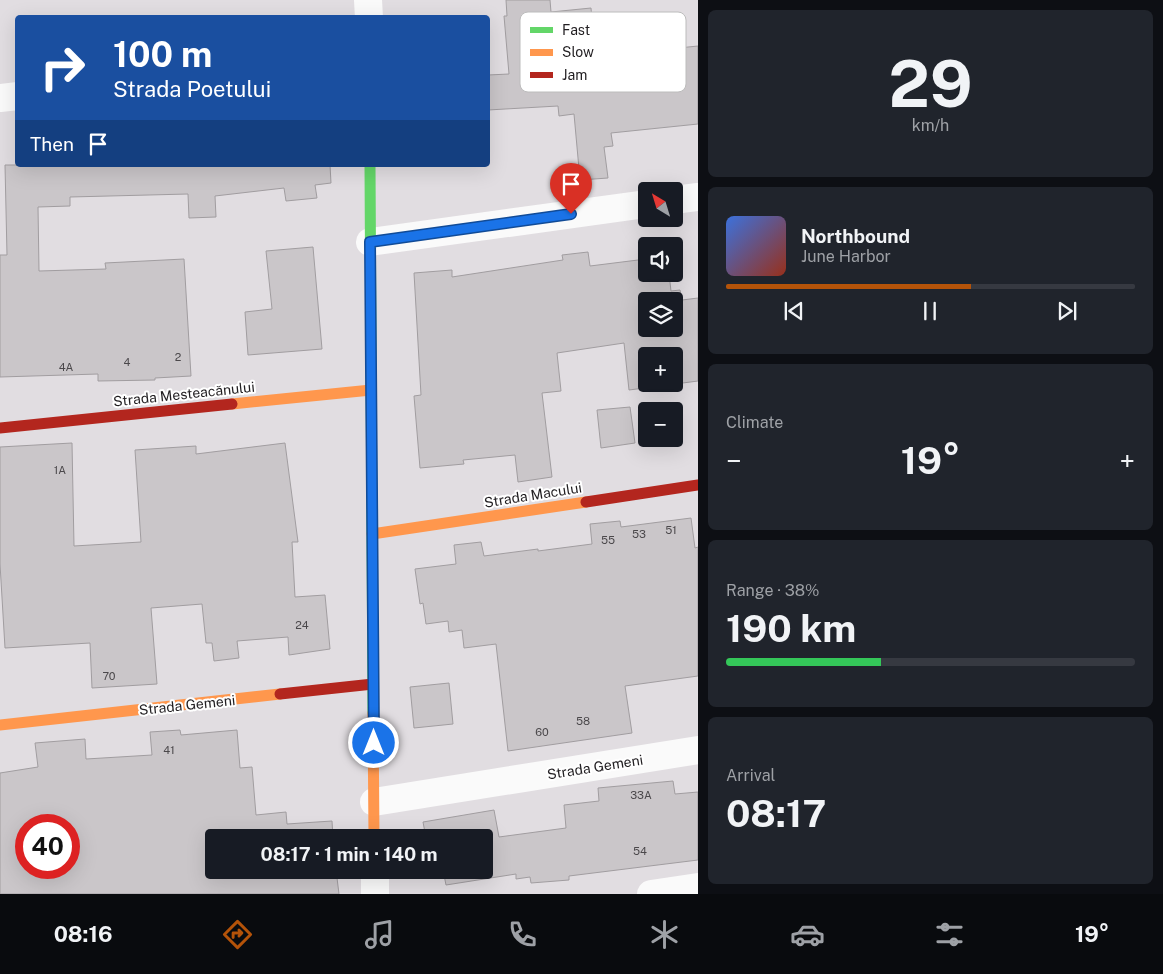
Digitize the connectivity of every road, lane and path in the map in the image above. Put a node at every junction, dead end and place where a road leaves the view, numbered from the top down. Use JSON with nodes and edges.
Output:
{"nodes":[{"id":1,"x":368,"y":0,"type":"edge"},
{"id":2,"x":369,"y":15,"type":"edge"},
{"id":3,"x":15,"y":96,"type":"edge"},
{"id":4,"x":0,"y":98,"type":"edge"},
{"id":5,"x":370,"y":167,"type":"edge"},
{"id":6,"x":698,"y":197,"type":"edge"},
{"id":7,"x":683,"y":199,"type":"edge"},
{"id":8,"x":638,"y":205,"type":"edge"},
{"id":9,"x":370,"y":242,"type":"junction"},
{"id":10,"x":371,"y":390,"type":"junction"},
{"id":11,"x":0,"y":428,"type":"edge"},
{"id":12,"x":698,"y":485,"type":"edge"},
{"id":13,"x":372,"y":534,"type":"junction"},
{"id":14,"x":373,"y":684,"type":"junction"},
{"id":15,"x":0,"y":725,"type":"edge"},
{"id":16,"x":698,"y":750,"type":"edge"},
{"id":17,"x":374,"y":802,"type":"junction"},
{"id":18,"x":374,"y":829,"type":"edge"},
{"id":19,"x":375,"y":879,"type":"edge"},
{"id":20,"x":698,"y":887,"type":"edge"},
{"id":21,"x":375,"y":894,"type":"edge"},
{"id":22,"x":651,"y":894,"type":"edge"}],
"edges":[{"from":1,"to":2,"type":"street"},
{"from":3,"to":4,"type":"street"},
{"from":5,"to":9,"type":"street"},
{"from":6,"to":7,"type":"street"},
{"from":8,"to":9,"type":"street"},
{"from":9,"to":10,"type":"street"},
{"from":10,"to":11,"type":"street","name":"Strada Mesteacănului"},
{"from":10,"to":13,"type":"street"},
{"from":12,"to":13,"type":"street","name":"Strada Macului"},
{"from":13,"to":14,"type":"street"},
{"from":14,"to":15,"type":"street","name":"Strada Gemeni"},
{"from":14,"to":17,"type":"street"},
{"from":16,"to":17,"type":"street","name":"Strada Gemeni"},
{"from":17,"to":18,"type":"street"},
{"from":19,"to":21,"type":"street"},
{"from":20,"to":22,"type":"street"}]}
